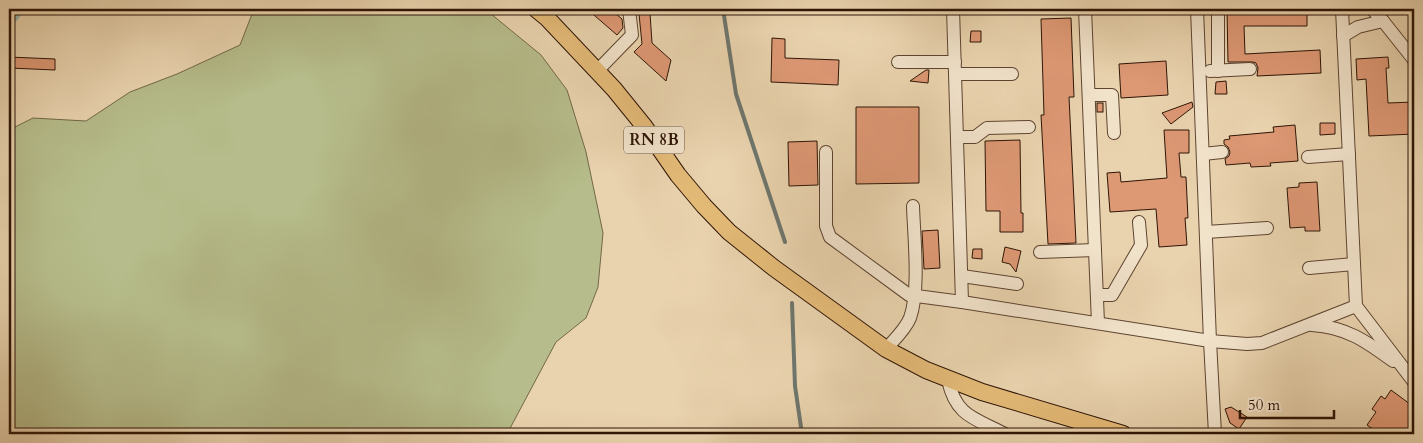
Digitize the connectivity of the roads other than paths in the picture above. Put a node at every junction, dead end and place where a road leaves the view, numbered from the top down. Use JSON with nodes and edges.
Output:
{"nodes":[{"id":1,"x":536,"y":9,"type":"edge"},
{"id":2,"x":629,"y":9,"type":"edge"},
{"id":3,"x":953,"y":9,"type":"edge"},
{"id":4,"x":1085,"y":9,"type":"edge"},
{"id":5,"x":1198,"y":9,"type":"edge"},
{"id":6,"x":1218,"y":9,"type":"edge"},
{"id":7,"x":1342,"y":9,"type":"edge"},
{"id":8,"x":1372,"y":9,"type":"edge"},
{"id":9,"x":1382,"y":21,"type":"junction"},
{"id":10,"x":1343,"y":36,"type":"junction"},
{"id":11,"x":1414,"y":60,"type":"edge"},
{"id":12,"x":898,"y":62,"type":"dead end"},
{"id":13,"x":955,"y":68,"type":"junction"},
{"id":14,"x":1250,"y":69,"type":"dead end"},
{"id":15,"x":598,"y":70,"type":"junction"},
{"id":16,"x":1218,"y":70,"type":"junction"},
{"id":17,"x":1200,"y":71,"type":"junction"},
{"id":18,"x":1012,"y":74,"type":"dead end"},
{"id":19,"x":1089,"y":95,"type":"junction"},
{"id":20,"x":1029,"y":127,"type":"dead end"},
{"id":21,"x":1114,"y":133,"type":"dead end"},
{"id":22,"x":957,"y":137,"type":"junction"},
{"id":23,"x":826,"y":152,"type":"dead end"},
{"id":24,"x":1222,"y":152,"type":"dead end"},
{"id":25,"x":1203,"y":154,"type":"junction"},
{"id":26,"x":1349,"y":154,"type":"junction"},
{"id":27,"x":1308,"y":157,"type":"dead end"},
{"id":28,"x":914,"y":206,"type":"dead end"},
{"id":29,"x":1139,"y":222,"type":"dead end"},
{"id":30,"x":1267,"y":228,"type":"dead end"},
{"id":31,"x":1206,"y":232,"type":"junction"},
{"id":32,"x":1095,"y":250,"type":"junction"},
{"id":33,"x":1040,"y":252,"type":"dead end"},
{"id":34,"x":1354,"y":264,"type":"junction"},
{"id":35,"x":1309,"y":268,"type":"dead end"},
{"id":36,"x":962,"y":276,"type":"junction"},
{"id":37,"x":1017,"y":284,"type":"dead end"},
{"id":38,"x":1097,"y":295,"type":"junction"},
{"id":39,"x":915,"y":296,"type":"junction"},
{"id":40,"x":962,"y":302,"type":"junction"},
{"id":41,"x":1356,"y":306,"type":"junction"},
{"id":42,"x":1098,"y":323,"type":"junction"},
{"id":43,"x":1309,"y":325,"type":"junction"},
{"id":44,"x":1210,"y":341,"type":"junction"},
{"id":45,"x":886,"y":349,"type":"junction"},
{"id":46,"x":1405,"y":370,"type":"junction"},
{"id":47,"x":948,"y":380,"type":"junction"},
{"id":48,"x":1414,"y":382,"type":"edge"},
{"id":49,"x":1005,"y":434,"type":"edge"},
{"id":50,"x":1123,"y":434,"type":"edge"},
{"id":51,"x":1216,"y":434,"type":"edge"}],
"edges":[{"from":1,"to":15,"type":"main road","number":"RN 8B"},
{"from":2,"to":15,"type":"lane"},
{"from":3,"to":13,"type":"lane"},
{"from":4,"to":19,"type":"lane"},
{"from":5,"to":17,"type":"lane"},
{"from":6,"to":16,"type":"lane"},
{"from":7,"to":10,"type":"lane"},
{"from":8,"to":9,"type":"lane"},
{"from":9,"to":10,"type":"lane"},
{"from":9,"to":11,"type":"lane"},
{"from":10,"to":26,"type":"lane"},
{"from":12,"to":13,"type":"lane"},
{"from":13,"to":18,"type":"lane"},
{"from":13,"to":22,"type":"lane"},
{"from":14,"to":16,"type":"lane"},
{"from":15,"to":45,"type":"main road","number":"RN 8B"},
{"from":16,"to":17,"type":"lane"},
{"from":17,"to":25,"type":"lane"},
{"from":19,"to":21,"type":"lane"},
{"from":19,"to":32,"type":"lane"},
{"from":20,"to":22,"type":"lane"},
{"from":22,"to":36,"type":"lane"},
{"from":23,"to":39,"type":"lane"},
{"from":24,"to":25,"type":"lane"},
{"from":25,"to":31,"type":"lane"},
{"from":26,"to":27,"type":"lane"},
{"from":26,"to":34,"type":"lane"},
{"from":28,"to":39,"type":"lane"},
{"from":29,"to":38,"type":"lane"},
{"from":30,"to":31,"type":"lane"},
{"from":31,"to":44,"type":"lane"},
{"from":32,"to":33,"type":"lane"},
{"from":32,"to":38,"type":"lane"},
{"from":34,"to":35,"type":"lane"},
{"from":34,"to":41,"type":"lane"},
{"from":36,"to":37,"type":"lane"},
{"from":36,"to":40,"type":"lane"},
{"from":38,"to":42,"type":"lane"},
{"from":39,"to":40,"type":"lane"},
{"from":39,"to":45,"type":"lane"},
{"from":40,"to":42,"type":"lane"},
{"from":41,"to":43,"type":"lane"},
{"from":41,"to":46,"type":"lane"},
{"from":42,"to":44,"type":"lane"},
{"from":43,"to":44,"type":"lane"},
{"from":43,"to":46,"type":"lane"},
{"from":44,"to":51,"type":"lane"},
{"from":45,"to":47,"type":"main road","number":"RN 8B"},
{"from":46,"to":48,"type":"lane"},
{"from":47,"to":49,"type":"lane"},
{"from":47,"to":50,"type":"main road","number":"RN 8B"}]}
